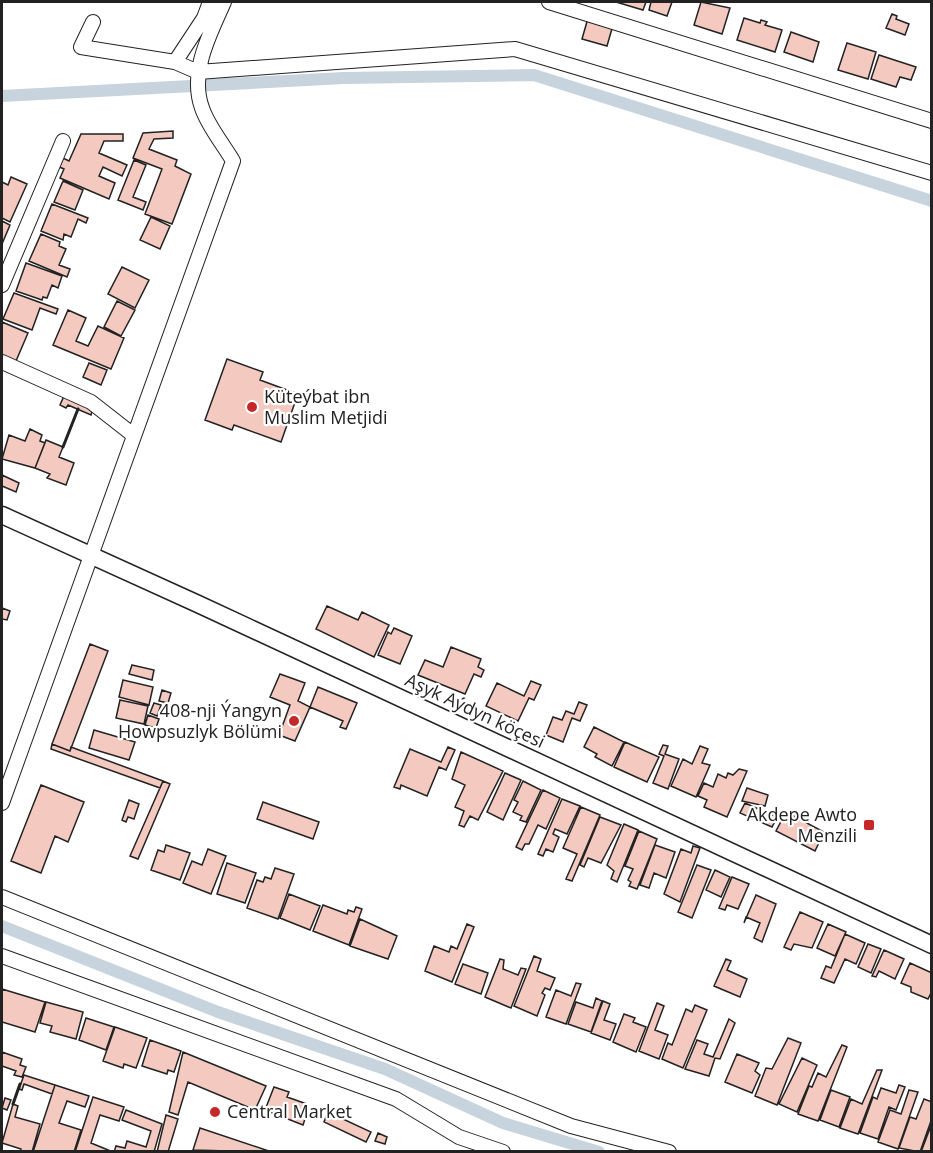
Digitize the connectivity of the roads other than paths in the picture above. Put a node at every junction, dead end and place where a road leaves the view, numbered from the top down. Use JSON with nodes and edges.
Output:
{"nodes":[{"id":1,"x":210,"y":2,"type":"edge"},
{"id":2,"x":224,"y":2,"type":"edge"},
{"id":3,"x":549,"y":2,"type":"edge"},
{"id":4,"x":93,"y":22,"type":"dead end"},
{"id":5,"x":175,"y":62,"type":"junction"},
{"id":6,"x":198,"y":72,"type":"junction"},
{"id":7,"x":932,"y":121,"type":"edge"},
{"id":8,"x":63,"y":141,"type":"dead end"},
{"id":9,"x":932,"y":173,"type":"edge"},
{"id":10,"x":2,"y":285,"type":"edge"},
{"id":11,"x":2,"y":363,"type":"edge"},
{"id":12,"x":132,"y":434,"type":"junction"},
{"id":13,"x":2,"y":515,"type":"edge"},
{"id":14,"x":90,"y":556,"type":"junction"},
{"id":15,"x":2,"y":803,"type":"edge"},
{"id":16,"x":2,"y":897,"type":"edge"},
{"id":17,"x":932,"y":945,"type":"edge"},
{"id":18,"x":2,"y":956,"type":"edge"},
{"id":19,"x":504,"y":1152,"type":"edge"},
{"id":20,"x":669,"y":1152,"type":"edge"}],
"edges":[{"from":1,"to":5,"type":"street"},
{"from":2,"to":6,"type":"street"},
{"from":3,"to":7,"type":"street"},
{"from":4,"to":5,"type":"street"},
{"from":5,"to":6,"type":"street"},
{"from":6,"to":9,"type":"street"},
{"from":6,"to":12,"type":"street"},
{"from":8,"to":10,"type":"street"},
{"from":11,"to":12,"type":"street"},
{"from":12,"to":14,"type":"street"},
{"from":13,"to":14,"type":"main road","name":"Aşyk Aýdyn köçesi"},
{"from":14,"to":15,"type":"street"},
{"from":14,"to":17,"type":"main road","name":"Aşyk Aýdyn köçesi"},
{"from":16,"to":20,"type":"street"},
{"from":18,"to":19,"type":"street"}]}
